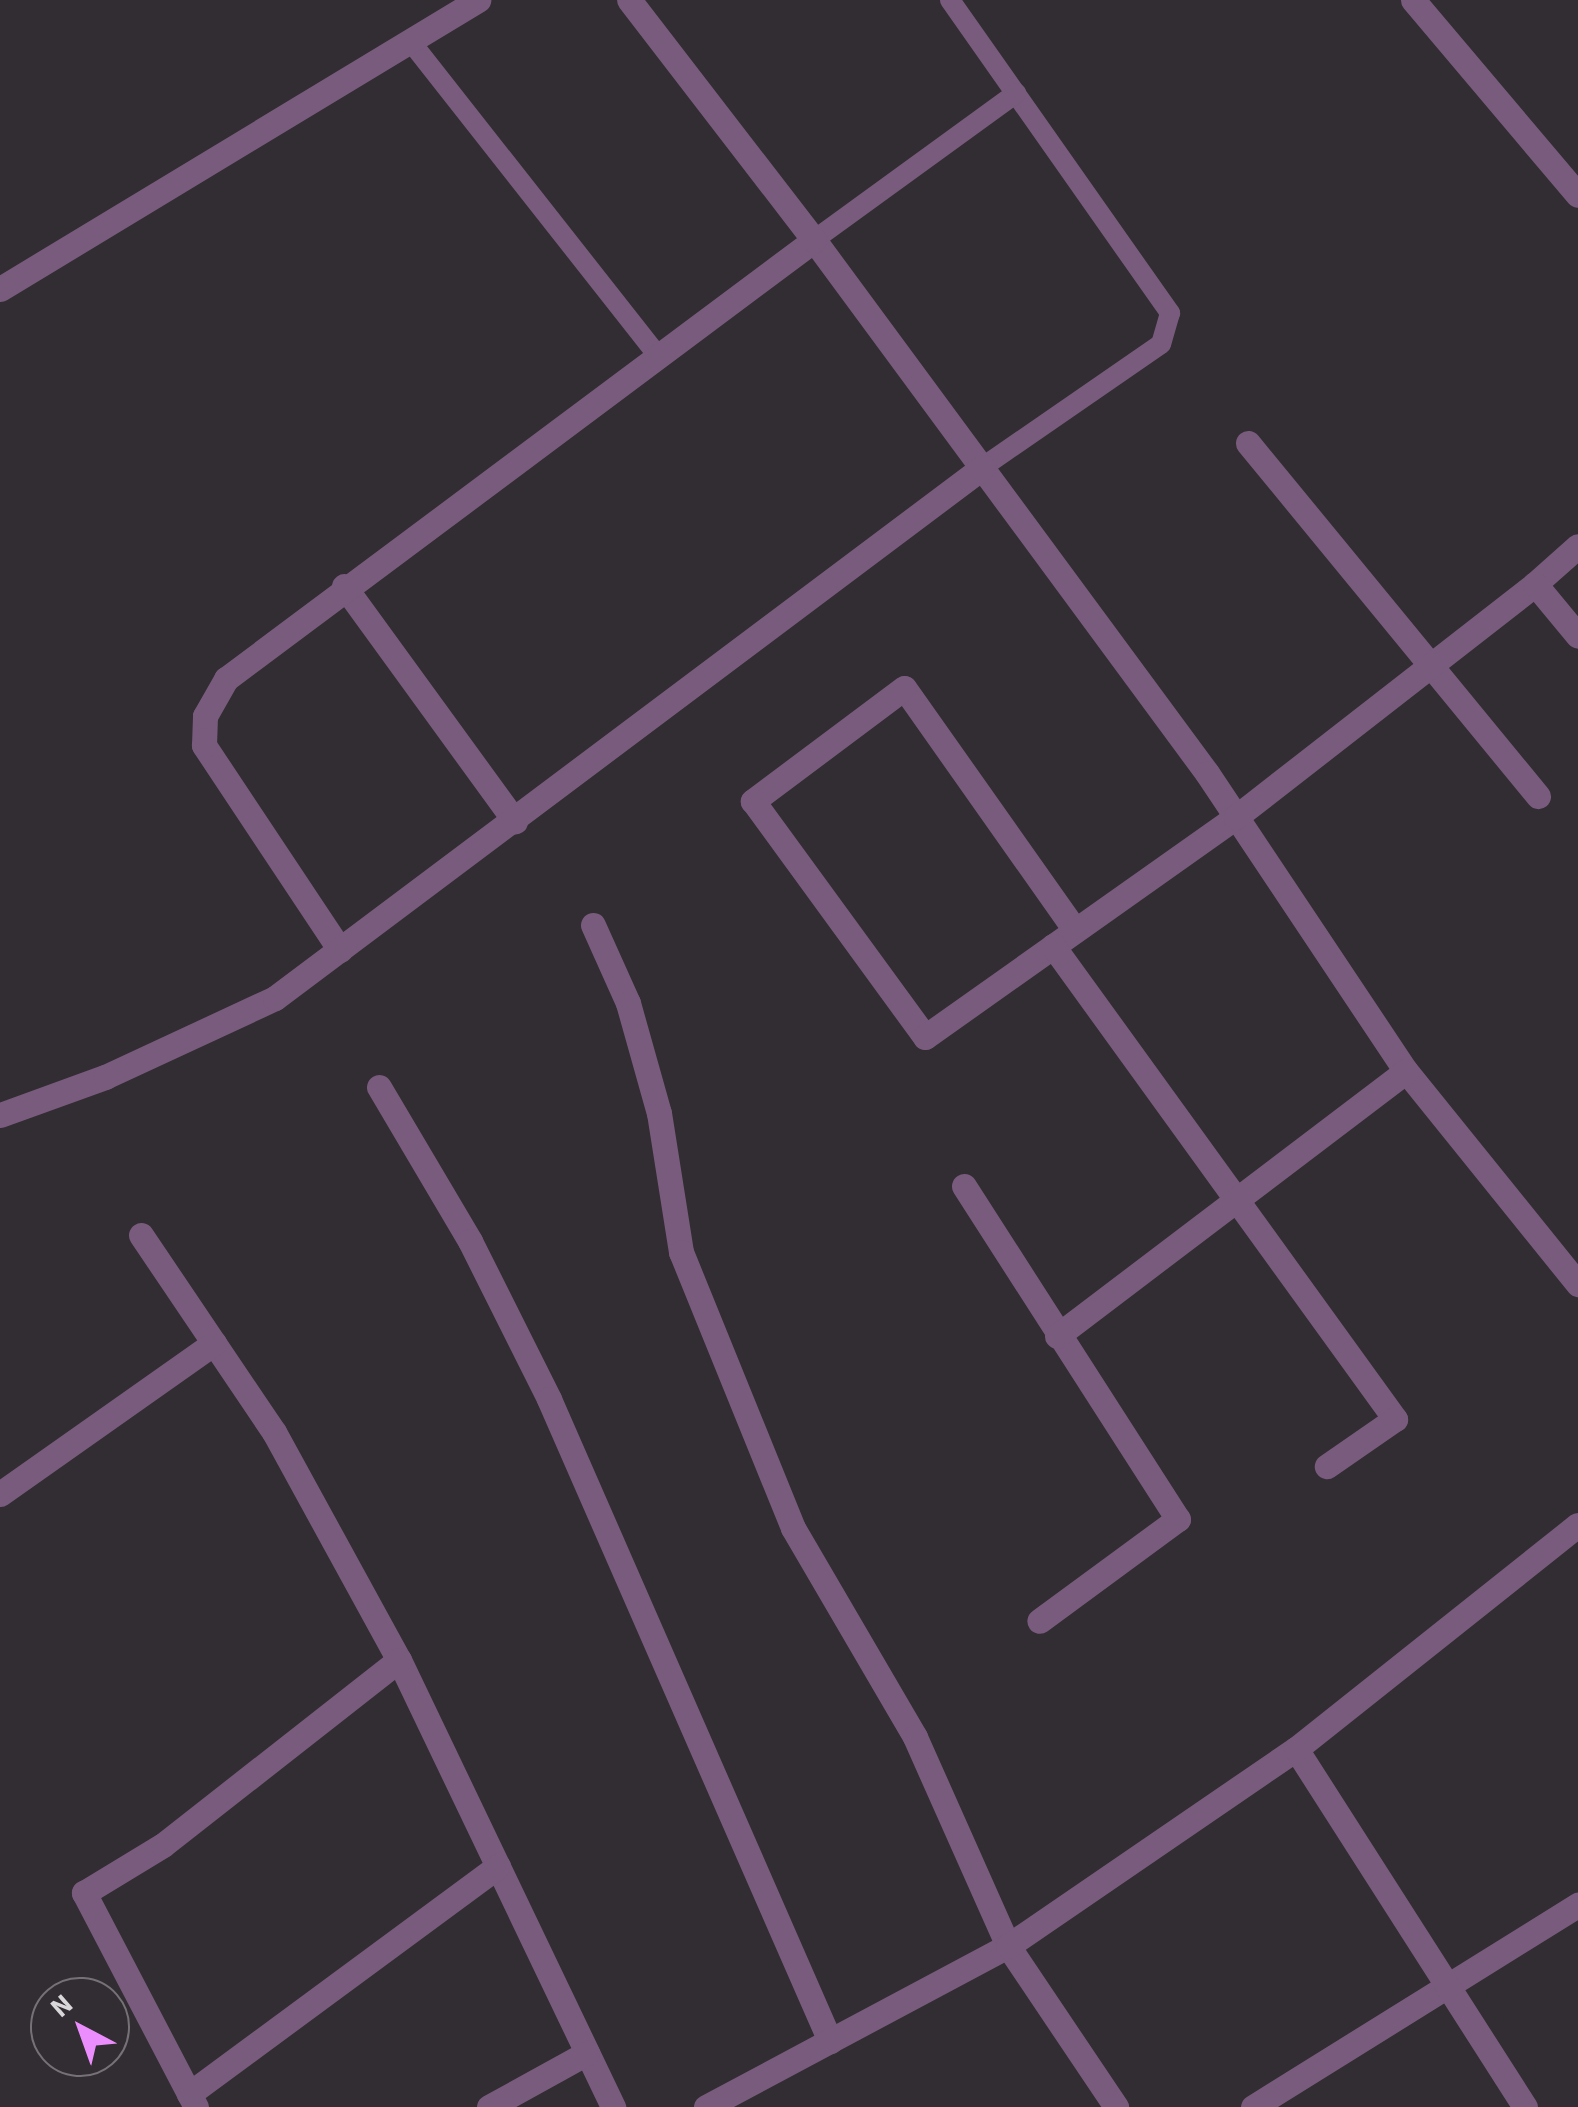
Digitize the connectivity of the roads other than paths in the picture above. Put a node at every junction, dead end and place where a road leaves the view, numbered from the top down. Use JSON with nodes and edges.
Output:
{"nodes":[{"id":1,"x":478,"y":0,"type":"edge"},
{"id":2,"x":629,"y":0,"type":"edge"},
{"id":3,"x":950,"y":0,"type":"edge"},
{"id":4,"x":1412,"y":0,"type":"edge"},
{"id":5,"x":411,"y":42,"type":"junction"},
{"id":6,"x":1016,"y":93,"type":"junction"},
{"id":7,"x":1578,"y":196,"type":"edge"},
{"id":8,"x":814,"y":240,"type":"junction"},
{"id":9,"x":0,"y":290,"type":"edge"},
{"id":10,"x":660,"y":358,"type":"junction"},
{"id":11,"x":1248,"y":443,"type":"dead end"},
{"id":12,"x":983,"y":467,"type":"junction"},
{"id":13,"x":1578,"y":546,"type":"edge"},
{"id":14,"x":1534,"y":584,"type":"junction"},
{"id":15,"x":344,"y":586,"type":"junction"},
{"id":16,"x":1578,"y":636,"type":"edge"},
{"id":17,"x":1431,"y":665,"type":"junction"},
{"id":18,"x":1538,"y":796,"type":"dead end"},
{"id":19,"x":1236,"y":817,"type":"junction"},
{"id":20,"x":515,"y":821,"type":"junction"},
{"id":21,"x":593,"y":925,"type":"dead end"},
{"id":22,"x":1075,"y":930,"type":"junction"},
{"id":23,"x":1053,"y":946,"type":"junction"},
{"id":24,"x":340,"y":950,"type":"junction"},
{"id":25,"x":1406,"y":1071,"type":"junction"},
{"id":26,"x":379,"y":1086,"type":"dead end"},
{"id":27,"x":2,"y":1110,"type":"edge"},
{"id":28,"x":964,"y":1186,"type":"dead end"},
{"id":29,"x":1236,"y":1200,"type":"junction"},
{"id":30,"x":141,"y":1236,"type":"dead end"},
{"id":31,"x":1578,"y":1284,"type":"edge"},
{"id":32,"x":1057,"y":1336,"type":"junction"},
{"id":33,"x":214,"y":1343,"type":"junction"},
{"id":34,"x":1327,"y":1466,"type":"dead end"},
{"id":35,"x":0,"y":1494,"type":"edge"},
{"id":36,"x":1578,"y":1525,"type":"edge"},
{"id":37,"x":1038,"y":1621,"type":"dead end"},
{"id":38,"x":399,"y":1660,"type":"junction"},
{"id":39,"x":1296,"y":1748,"type":"junction"},
{"id":40,"x":498,"y":1866,"type":"junction"},
{"id":41,"x":1578,"y":1905,"type":"edge"},
{"id":42,"x":1008,"y":1946,"type":"junction"},
{"id":43,"x":1445,"y":1982,"type":"junction"},
{"id":44,"x":830,"y":2041,"type":"junction"},
{"id":45,"x":587,"y":2053,"type":"junction"},
{"id":46,"x":193,"y":2100,"type":"edge"},
{"id":47,"x":488,"y":2107,"type":"edge"},
{"id":48,"x":613,"y":2107,"type":"edge"},
{"id":49,"x":706,"y":2107,"type":"edge"},
{"id":50,"x":1116,"y":2107,"type":"edge"},
{"id":51,"x":1253,"y":2107,"type":"edge"},
{"id":52,"x":1526,"y":2107,"type":"edge"}],
"edges":[{"from":1,"to":5,"type":"street"},
{"from":2,"to":8,"type":"street"},
{"from":3,"to":6,"type":"lane"},
{"from":4,"to":7,"type":"street"},
{"from":5,"to":9,"type":"street"},
{"from":5,"to":10,"type":"lane"},
{"from":6,"to":8,"type":"lane"},
{"from":6,"to":12,"type":"lane"},
{"from":8,"to":10,"type":"street"},
{"from":8,"to":12,"type":"street"},
{"from":10,"to":15,"type":"street"},
{"from":11,"to":17,"type":"street"},
{"from":12,"to":19,"type":"street"},
{"from":12,"to":20,"type":"street"},
{"from":13,"to":14,"type":"street"},
{"from":14,"to":16,"type":"street"},
{"from":14,"to":17,"type":"street"},
{"from":15,"to":20,"type":"street"},
{"from":15,"to":24,"type":"street"},
{"from":17,"to":18,"type":"street"},
{"from":17,"to":19,"type":"street"},
{"from":19,"to":22,"type":"street"},
{"from":19,"to":25,"type":"street"},
{"from":20,"to":24,"type":"street"},
{"from":21,"to":42,"type":"street"},
{"from":22,"to":23,"type":"street"},
{"from":22,"to":23,"type":"street"},
{"from":23,"to":29,"type":"street"},
{"from":24,"to":27,"type":"street"},
{"from":25,"to":29,"type":"street"},
{"from":25,"to":31,"type":"street"},
{"from":26,"to":44,"type":"street"},
{"from":28,"to":32,"type":"street"},
{"from":29,"to":32,"type":"street"},
{"from":29,"to":34,"type":"street"},
{"from":30,"to":33,"type":"street"},
{"from":32,"to":37,"type":"street"},
{"from":33,"to":35,"type":"street"},
{"from":33,"to":38,"type":"street"},
{"from":36,"to":39,"type":"street"},
{"from":38,"to":40,"type":"street"},
{"from":38,"to":46,"type":"street"},
{"from":39,"to":42,"type":"street"},
{"from":39,"to":43,"type":"street"},
{"from":40,"to":45,"type":"street"},
{"from":40,"to":46,"type":"street"},
{"from":41,"to":43,"type":"street"},
{"from":42,"to":44,"type":"street"},
{"from":42,"to":50,"type":"street"},
{"from":43,"to":51,"type":"street"},
{"from":43,"to":52,"type":"street"},
{"from":44,"to":49,"type":"street"},
{"from":45,"to":47,"type":"street"},
{"from":45,"to":48,"type":"street"}]}
